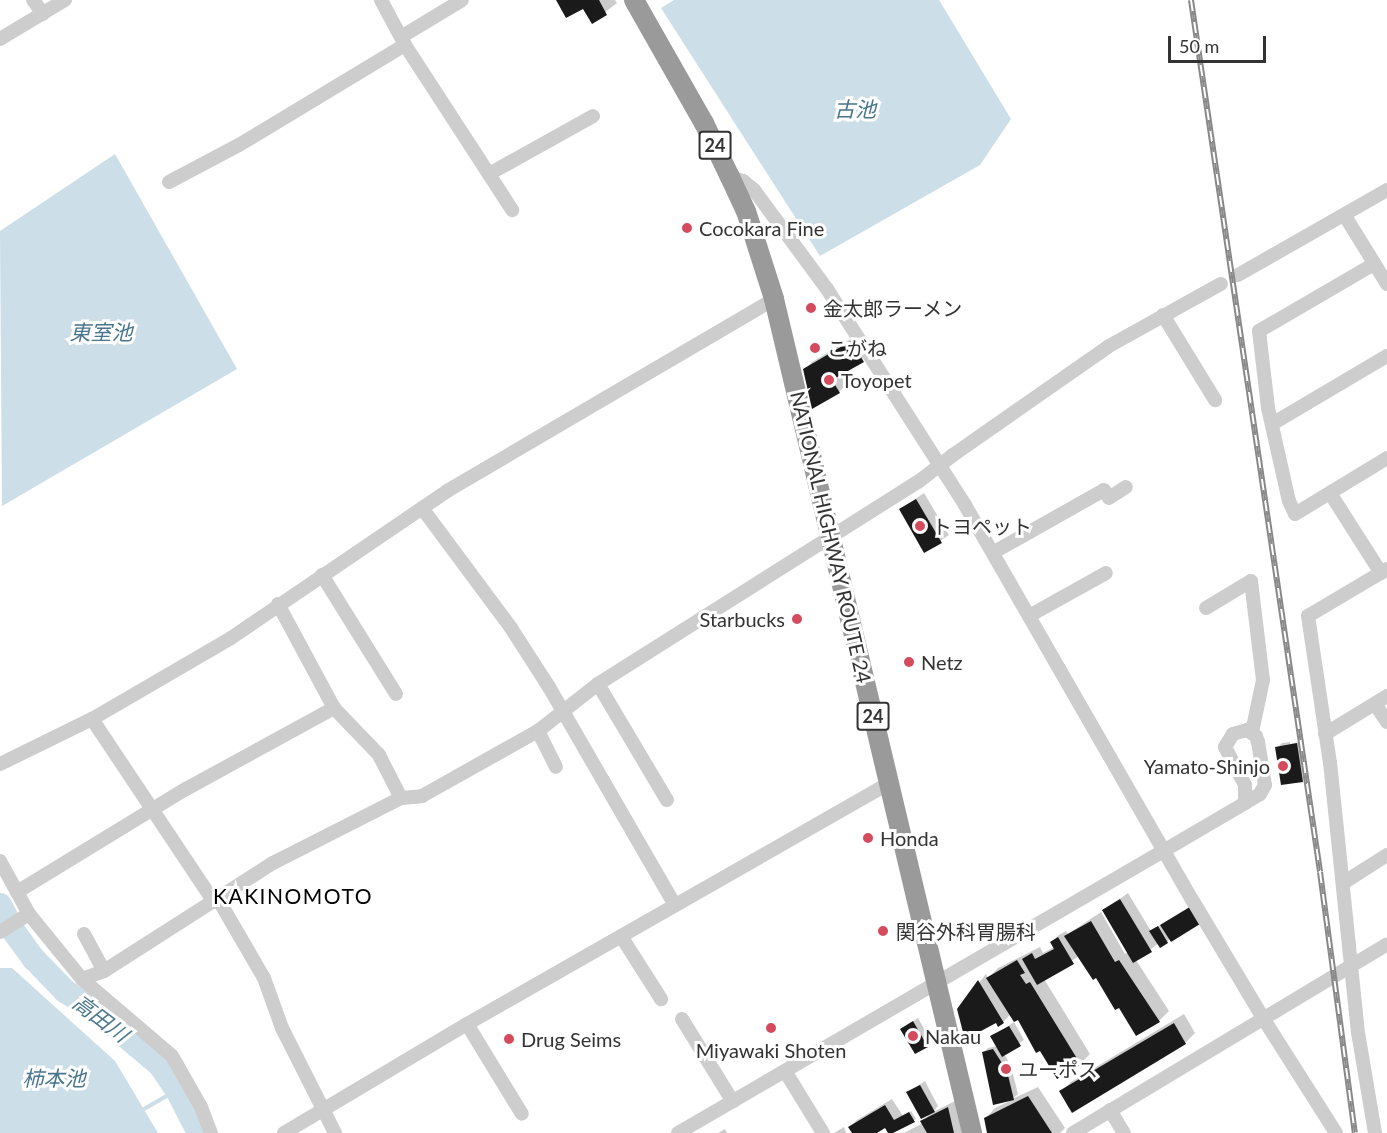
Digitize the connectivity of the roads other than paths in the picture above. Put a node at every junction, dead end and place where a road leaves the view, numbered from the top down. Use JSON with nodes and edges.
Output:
{"nodes":[{"id":1,"x":33,"y":0,"type":"edge"},
{"id":2,"x":65,"y":0,"type":"edge"},
{"id":3,"x":381,"y":0,"type":"edge"},
{"id":4,"x":462,"y":0,"type":"edge"},
{"id":5,"x":634,"y":0,"type":"edge"},
{"id":6,"x":43,"y":14,"type":"junction"},
{"id":7,"x":0,"y":39,"type":"edge"},
{"id":8,"x":403,"y":41,"type":"junction"},
{"id":9,"x":593,"y":116,"type":"dead end"},
{"id":10,"x":489,"y":174,"type":"junction"},
{"id":11,"x":730,"y":177,"type":"junction"},
{"id":12,"x":169,"y":182,"type":"dead end"},
{"id":13,"x":1387,"y":190,"type":"edge"},
{"id":14,"x":512,"y":210,"type":"dead end"},
{"id":15,"x":1345,"y":216,"type":"junction"},
{"id":16,"x":1374,"y":264,"type":"junction"},
{"id":17,"x":1238,"y":274,"type":"dead end"},
{"id":18,"x":1221,"y":284,"type":"dead end"},
{"id":19,"x":1387,"y":284,"type":"edge"},
{"id":20,"x":774,"y":299,"type":"junction"},
{"id":21,"x":1163,"y":315,"type":"junction"},
{"id":22,"x":1387,"y":356,"type":"edge"},
{"id":23,"x":1215,"y":400,"type":"dead end"},
{"id":24,"x":1272,"y":424,"type":"junction"},
{"id":25,"x":1387,"y":458,"type":"edge"},
{"id":26,"x":939,"y":464,"type":"junction"},
{"id":27,"x":1126,"y":487,"type":"dead end"},
{"id":28,"x":1330,"y":493,"type":"junction"},
{"id":29,"x":422,"y":507,"type":"junction"},
{"id":30,"x":832,"y":536,"type":"junction"},
{"id":31,"x":994,"y":552,"type":"junction"},
{"id":32,"x":1384,"y":571,"type":"edge"},
{"id":33,"x":1106,"y":573,"type":"dead end"},
{"id":34,"x":322,"y":575,"type":"junction"},
{"id":35,"x":278,"y":604,"type":"junction"},
{"id":36,"x":1206,"y":608,"type":"dead end"},
{"id":37,"x":1029,"y":616,"type":"junction"},
{"id":38,"x":598,"y":684,"type":"junction"},
{"id":39,"x":396,"y":694,"type":"dead end"},
{"id":40,"x":1381,"y":700,"type":"edge"},
{"id":41,"x":334,"y":708,"type":"junction"},
{"id":42,"x":563,"y":714,"type":"junction"},
{"id":43,"x":92,"y":719,"type":"junction"},
{"id":44,"x":1387,"y":722,"type":"edge"},
{"id":45,"x":538,"y":732,"type":"junction"},
{"id":46,"x":1252,"y":732,"type":"junction"},
{"id":47,"x":1325,"y":734,"type":"junction"},
{"id":48,"x":0,"y":764,"type":"edge"},
{"id":49,"x":556,"y":767,"type":"dead end"},
{"id":50,"x":888,"y":784,"type":"junction"},
{"id":51,"x":401,"y":798,"type":"junction"},
{"id":52,"x":667,"y":800,"type":"dead end"},
{"id":53,"x":1245,"y":803,"type":"junction"},
{"id":54,"x":152,"y":811,"type":"junction"},
{"id":55,"x":1165,"y":850,"type":"junction"},
{"id":56,"x":1387,"y":855,"type":"edge"},
{"id":57,"x":0,"y":861,"type":"edge"},
{"id":58,"x":1343,"y":883,"type":"junction"},
{"id":59,"x":17,"y":892,"type":"junction"},
{"id":60,"x":216,"y":900,"type":"junction"},
{"id":61,"x":675,"y":905,"type":"junction"},
{"id":62,"x":29,"y":914,"type":"junction"},
{"id":63,"x":1,"y":931,"type":"edge"},
{"id":64,"x":84,"y":934,"type":"dead end"},
{"id":65,"x":621,"y":936,"type":"junction"},
{"id":66,"x":1387,"y":944,"type":"edge"},
{"id":67,"x":1352,"y":965,"type":"junction"},
{"id":68,"x":105,"y":971,"type":"junction"},
{"id":69,"x":82,"y":979,"type":"junction"},
{"id":70,"x":935,"y":982,"type":"junction"},
{"id":71,"x":661,"y":999,"type":"dead end"},
{"id":72,"x":1263,"y":1018,"type":"junction"},
{"id":73,"x":682,"y":1019,"type":"dead end"},
{"id":74,"x":467,"y":1024,"type":"junction"},
{"id":75,"x":785,"y":1071,"type":"junction"},
{"id":76,"x":733,"y":1102,"type":"junction"},
{"id":77,"x":1110,"y":1110,"type":"junction"},
{"id":78,"x":322,"y":1111,"type":"junction"},
{"id":79,"x":522,"y":1114,"type":"dead end"},
{"id":80,"x":1387,"y":1127,"type":"edge"},
{"id":81,"x":211,"y":1133,"type":"edge"},
{"id":82,"x":284,"y":1133,"type":"edge"},
{"id":83,"x":335,"y":1133,"type":"edge"},
{"id":84,"x":678,"y":1133,"type":"edge"},
{"id":85,"x":823,"y":1133,"type":"edge"},
{"id":86,"x":972,"y":1133,"type":"edge"},
{"id":87,"x":1073,"y":1133,"type":"edge"},
{"id":88,"x":1124,"y":1133,"type":"edge"},
{"id":89,"x":1336,"y":1133,"type":"edge"},
{"id":90,"x":1376,"y":1133,"type":"edge"}],
"edges":[{"from":1,"to":6,"type":"street"},
{"from":2,"to":6,"type":"street"},
{"from":3,"to":8,"type":"street"},
{"from":4,"to":8,"type":"street"},
{"from":5,"to":11,"type":"highway","name":"NATIONAL HIGHWAY ROUTE 24","number":"24"},
{"from":6,"to":7,"type":"street"},
{"from":8,"to":10,"type":"street"},
{"from":8,"to":12,"type":"street"},
{"from":9,"to":10,"type":"street"},
{"from":10,"to":14,"type":"street"},
{"from":11,"to":20,"type":"highway","name":"NATIONAL HIGHWAY ROUTE 24","number":"24"},
{"from":11,"to":26,"type":"street"},
{"from":13,"to":15,"type":"street"},
{"from":15,"to":16,"type":"street"},
{"from":15,"to":17,"type":"street"},
{"from":16,"to":19,"type":"street"},
{"from":16,"to":24,"type":"street"},
{"from":18,"to":21,"type":"street"},
{"from":20,"to":29,"type":"street"},
{"from":20,"to":30,"type":"highway","name":"NATIONAL HIGHWAY ROUTE 24","number":"24"},
{"from":21,"to":23,"type":"street"},
{"from":21,"to":26,"type":"street"},
{"from":22,"to":24,"type":"street"},
{"from":24,"to":28,"type":"street"},
{"from":25,"to":28,"type":"street"},
{"from":26,"to":30,"type":"street"},
{"from":26,"to":31,"type":"street"},
{"from":27,"to":31,"type":"street"},
{"from":28,"to":32,"type":"street"},
{"from":29,"to":34,"type":"street"},
{"from":29,"to":42,"type":"street"},
{"from":30,"to":38,"type":"street"},
{"from":30,"to":50,"type":"highway","name":"NATIONAL HIGHWAY ROUTE 24","number":"24"},
{"from":31,"to":37,"type":"street"},
{"from":32,"to":47,"type":"street"},
{"from":33,"to":37,"type":"street"},
{"from":34,"to":35,"type":"street"},
{"from":34,"to":39,"type":"street"},
{"from":35,"to":41,"type":"street"},
{"from":35,"to":43,"type":"street"},
{"from":36,"to":46,"type":"street"},
{"from":37,"to":55,"type":"street"},
{"from":38,"to":42,"type":"street"},
{"from":38,"to":52,"type":"street"},
{"from":40,"to":44,"type":"street"},
{"from":40,"to":47,"type":"street"},
{"from":41,"to":51,"type":"street"},
{"from":41,"to":54,"type":"street"},
{"from":42,"to":45,"type":"street"},
{"from":42,"to":61,"type":"street"},
{"from":43,"to":48,"type":"street"},
{"from":43,"to":54,"type":"street"},
{"from":45,"to":49,"type":"street"},
{"from":45,"to":51,"type":"street"},
{"from":46,"to":53,"type":"street"},
{"from":46,"to":53,"type":"street"},
{"from":47,"to":58,"type":"street"},
{"from":50,"to":61,"type":"street"},
{"from":50,"to":70,"type":"highway","name":"NATIONAL HIGHWAY ROUTE 24","number":"24"},
{"from":51,"to":60,"type":"street"},
{"from":53,"to":55,"type":"street"},
{"from":54,"to":59,"type":"street"},
{"from":54,"to":60,"type":"street"},
{"from":55,"to":70,"type":"street"},
{"from":55,"to":72,"type":"street"},
{"from":56,"to":58,"type":"street"},
{"from":57,"to":59,"type":"street"},
{"from":58,"to":67,"type":"street"},
{"from":59,"to":62,"type":"street"},
{"from":60,"to":68,"type":"street"},
{"from":60,"to":78,"type":"street"},
{"from":61,"to":65,"type":"street"},
{"from":62,"to":63,"type":"street"},
{"from":62,"to":69,"type":"street"},
{"from":64,"to":68,"type":"street"},
{"from":65,"to":71,"type":"street"},
{"from":65,"to":74,"type":"street"},
{"from":66,"to":67,"type":"street"},
{"from":67,"to":72,"type":"street"},
{"from":67,"to":90,"type":"street"},
{"from":68,"to":69,"type":"street"},
{"from":69,"to":81,"type":"street"},
{"from":70,"to":75,"type":"street"},
{"from":70,"to":86,"type":"highway","name":"NATIONAL HIGHWAY ROUTE 24","number":"24"},
{"from":72,"to":77,"type":"street"},
{"from":72,"to":89,"type":"street"},
{"from":73,"to":76,"type":"street"},
{"from":74,"to":78,"type":"street"},
{"from":74,"to":79,"type":"street"},
{"from":75,"to":76,"type":"street"},
{"from":75,"to":85,"type":"street"},
{"from":76,"to":84,"type":"street"},
{"from":77,"to":87,"type":"street"},
{"from":77,"to":88,"type":"street"},
{"from":78,"to":82,"type":"street"},
{"from":78,"to":83,"type":"street"},
{"from":80,"to":90,"type":"street"}]}
